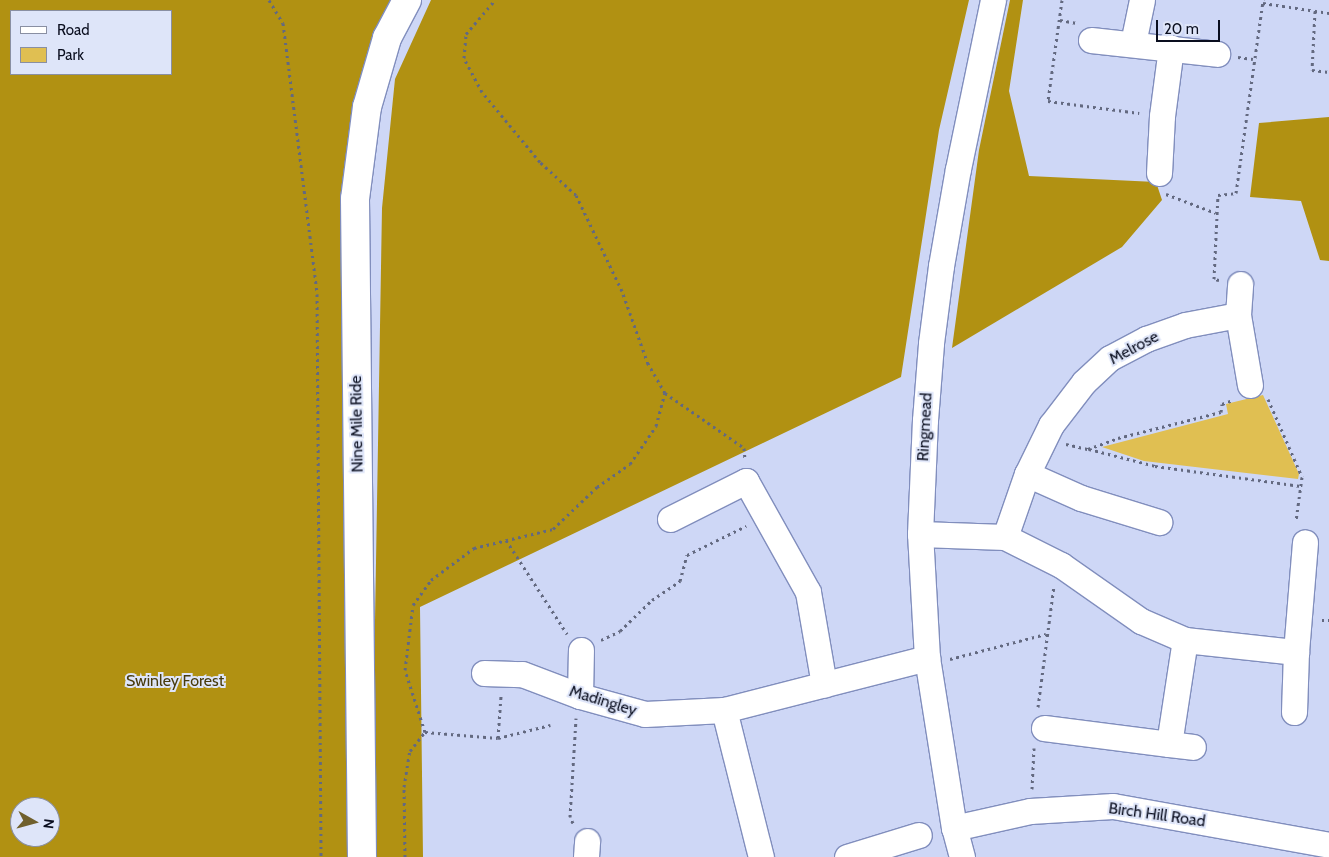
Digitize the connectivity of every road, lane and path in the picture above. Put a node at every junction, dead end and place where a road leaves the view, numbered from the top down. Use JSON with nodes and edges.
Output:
{"nodes":[{"id":1,"x":269,"y":0,"type":"edge"},
{"id":2,"x":406,"y":0,"type":"edge"},
{"id":3,"x":495,"y":0,"type":"edge"},
{"id":4,"x":993,"y":0,"type":"edge"},
{"id":5,"x":1062,"y":0,"type":"edge"},
{"id":6,"x":1142,"y":0,"type":"edge"},
{"id":7,"x":1263,"y":2,"type":"edge"},
{"id":8,"x":1315,"y":11,"type":"junction"},
{"id":9,"x":1329,"y":13,"type":"edge"},
{"id":10,"x":1090,"y":40,"type":"dead end"},
{"id":11,"x":1133,"y":43,"type":"junction"},
{"id":12,"x":1171,"y":48,"type":"junction"},
{"id":13,"x":1217,"y":54,"type":"dead end"},
{"id":14,"x":1329,"y":72,"type":"edge"},
{"id":15,"x":1162,"y":116,"type":"junction"},
{"id":16,"x":1159,"y":173,"type":"joint"},
{"id":17,"x":1216,"y":213,"type":"junction"},
{"id":18,"x":1240,"y":284,"type":"joint"},
{"id":19,"x":1238,"y":315,"type":"junction"},
{"id":20,"x":665,"y":393,"type":"junction"},
{"id":21,"x":1252,"y":394,"type":"junction"},
{"id":22,"x":1063,"y":443,"type":"dead end"},
{"id":23,"x":1088,"y":449,"type":"junction"},
{"id":24,"x":1027,"y":474,"type":"junction"},
{"id":25,"x":746,"y":481,"type":"junction"},
{"id":26,"x":1301,"y":486,"type":"junction"},
{"id":27,"x":766,"y":516,"type":"junction"},
{"id":28,"x":670,"y":519,"type":"dead end"},
{"id":29,"x":1159,"y":522,"type":"dead end"},
{"id":30,"x":920,"y":534,"type":"junction"},
{"id":31,"x":1006,"y":537,"type":"junction"},
{"id":32,"x":506,"y":540,"type":"junction"},
{"id":33,"x":1305,"y":542,"type":"joint"},
{"id":34,"x":1057,"y":564,"type":"junction"},
{"id":35,"x":1046,"y":634,"type":"junction"},
{"id":36,"x":1185,"y":640,"type":"junction"},
{"id":37,"x":581,"y":650,"type":"junction"},
{"id":38,"x":1296,"y":652,"type":"junction"},
{"id":39,"x":927,"y":662,"type":"junction"},
{"id":40,"x":493,"y":673,"type":"joint"},
{"id":41,"x":824,"y":685,"type":"junction"},
{"id":42,"x":580,"y":696,"type":"junction"},
{"id":43,"x":724,"y":710,"type":"junction"},
{"id":44,"x":1294,"y":712,"type":"dead end"},
{"id":45,"x":550,"y":725,"type":"dead end"},
{"id":46,"x":1039,"y":728,"type":"junction"},
{"id":47,"x":425,"y":732,"type":"junction"},
{"id":48,"x":498,"y":738,"type":"junction"},
{"id":49,"x":1030,"y":811,"type":"junction"},
{"id":50,"x":954,"y":828,"type":"junction"},
{"id":51,"x":918,"y":835,"type":"dead end"},
{"id":52,"x":1329,"y":845,"type":"edge"},
{"id":53,"x":587,"y":849,"type":"edge"},
{"id":54,"x":321,"y":857,"type":"edge"},
{"id":55,"x":362,"y":857,"type":"edge"},
{"id":56,"x":405,"y":857,"type":"edge"},
{"id":57,"x":761,"y":857,"type":"edge"},
{"id":58,"x":847,"y":857,"type":"edge"},
{"id":59,"x":962,"y":857,"type":"edge"}],
"edges":[{"from":1,"to":54,"type":"path"},
{"from":2,"to":55,"type":"main road","name":"Nine Mile Ride"},
{"from":3,"to":20,"type":"path"},
{"from":4,"to":30,"type":"street","name":"Ringmead"},
{"from":5,"to":15,"type":"path"},
{"from":6,"to":11,"type":"street"},
{"from":7,"to":8,"type":"path"},
{"from":7,"to":17,"type":"path"},
{"from":8,"to":9,"type":"path"},
{"from":8,"to":14,"type":"path"},
{"from":10,"to":11,"type":"street"},
{"from":11,"to":12,"type":"street"},
{"from":12,"to":13,"type":"street"},
{"from":12,"to":15,"type":"street"},
{"from":15,"to":16,"type":"street"},
{"from":16,"to":17,"type":"path"},
{"from":17,"to":18,"type":"path"},
{"from":18,"to":19,"type":"street"},
{"from":19,"to":21,"type":"street"},
{"from":19,"to":24,"type":"street","name":"Melrose"},
{"from":20,"to":25,"type":"path"},
{"from":20,"to":32,"type":"path"},
{"from":21,"to":23,"type":"path"},
{"from":21,"to":26,"type":"path"},
{"from":22,"to":23,"type":"path"},
{"from":23,"to":26,"type":"path"},
{"from":24,"to":29,"type":"street"},
{"from":24,"to":31,"type":"street","name":"Melrose"},
{"from":25,"to":27,"type":"street"},
{"from":25,"to":28,"type":"street"},
{"from":26,"to":33,"type":"path"},
{"from":27,"to":37,"type":"path"},
{"from":27,"to":41,"type":"street"},
{"from":30,"to":31,"type":"street"},
{"from":30,"to":39,"type":"street","name":"Ringmead"},
{"from":31,"to":34,"type":"street"},
{"from":32,"to":37,"type":"path"},
{"from":32,"to":47,"type":"path"},
{"from":33,"to":38,"type":"street"},
{"from":34,"to":35,"type":"path"},
{"from":34,"to":36,"type":"street"},
{"from":35,"to":39,"type":"path"},
{"from":35,"to":46,"type":"path"},
{"from":36,"to":38,"type":"street"},
{"from":36,"to":46,"type":"street"},
{"from":37,"to":42,"type":"street"},
{"from":38,"to":44,"type":"street"},
{"from":39,"to":41,"type":"street","name":"Madingley"},
{"from":39,"to":50,"type":"street","name":"Ringmead"},
{"from":40,"to":42,"type":"street","name":"Madingley"},
{"from":40,"to":48,"type":"path"},
{"from":41,"to":43,"type":"street","name":"Madingley"},
{"from":42,"to":43,"type":"street","name":"Madingley"},
{"from":42,"to":53,"type":"path"},
{"from":43,"to":57,"type":"street"},
{"from":45,"to":48,"type":"path"},
{"from":46,"to":49,"type":"path"},
{"from":47,"to":48,"type":"path"},
{"from":47,"to":56,"type":"path"},
{"from":49,"to":50,"type":"street","name":"Birch Hill Road"},
{"from":49,"to":52,"type":"street","name":"Birch Hill Road"},
{"from":50,"to":59,"type":"street","name":"Ringmead"},
{"from":51,"to":58,"type":"street"}]}
